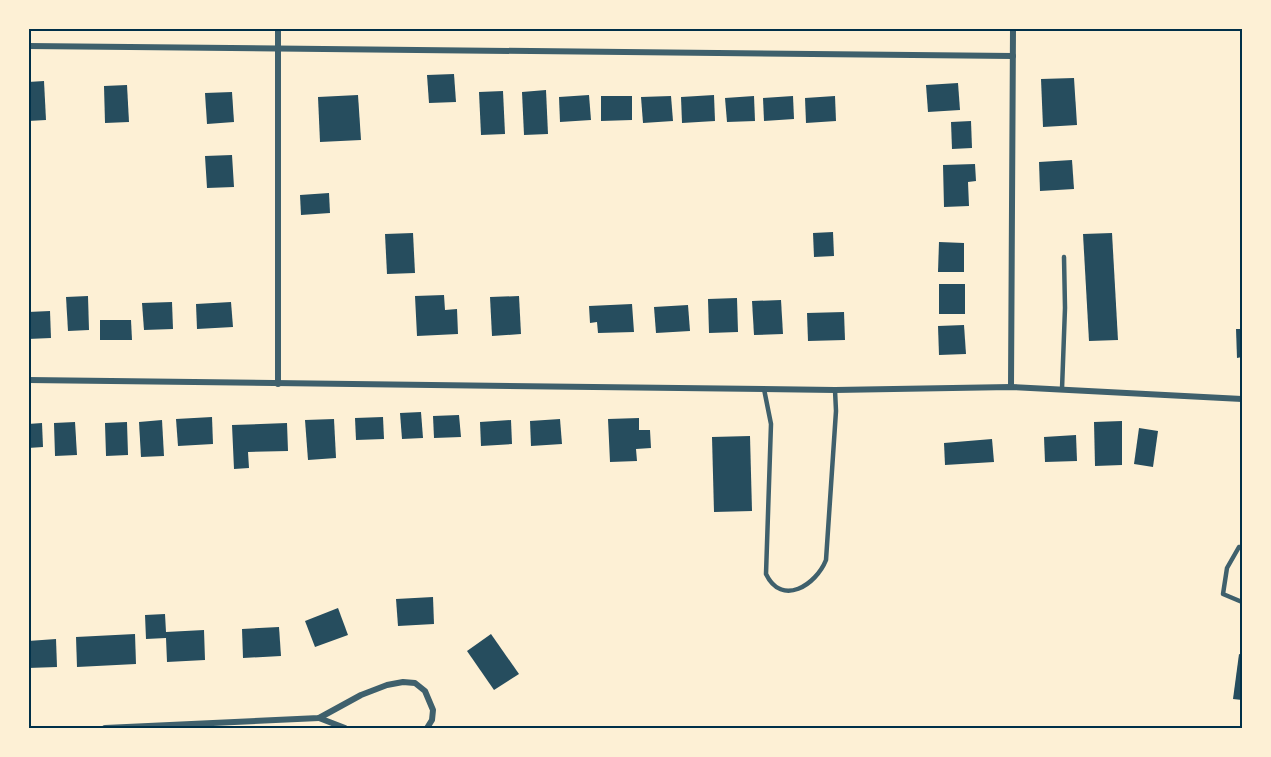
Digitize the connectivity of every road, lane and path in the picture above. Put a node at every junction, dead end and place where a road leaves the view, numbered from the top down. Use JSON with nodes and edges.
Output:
{"nodes":[{"id":1,"x":278,"y":28,"type":"edge"},
{"id":2,"x":1013,"y":28,"type":"edge"},
{"id":3,"x":28,"y":45,"type":"edge"},
{"id":4,"x":278,"y":48,"type":"junction"},
{"id":5,"x":1013,"y":56,"type":"junction"},
{"id":6,"x":1064,"y":257,"type":"dead end"},
{"id":7,"x":28,"y":380,"type":"edge"},
{"id":8,"x":278,"y":384,"type":"junction"},
{"id":9,"x":1011,"y":387,"type":"junction"},
{"id":10,"x":764,"y":389,"type":"junction"},
{"id":11,"x":1062,"y":389,"type":"junction"},
{"id":12,"x":835,"y":390,"type":"junction"},
{"id":13,"x":1242,"y":399,"type":"edge"},
{"id":14,"x":1242,"y":548,"type":"edge"},
{"id":15,"x":1242,"y":602,"type":"edge"},
{"id":16,"x":319,"y":718,"type":"junction"},
{"id":17,"x":105,"y":729,"type":"edge"},
{"id":18,"x":345,"y":729,"type":"edge"},
{"id":19,"x":427,"y":729,"type":"edge"}],
"edges":[{"from":1,"to":4,"type":"street"},
{"from":2,"to":5,"type":"street"},
{"from":3,"to":4,"type":"street"},
{"from":4,"to":5,"type":"street"},
{"from":4,"to":8,"type":"street"},
{"from":5,"to":9,"type":"street"},
{"from":6,"to":11,"type":"lane"},
{"from":7,"to":8,"type":"street"},
{"from":8,"to":10,"type":"street"},
{"from":9,"to":11,"type":"street"},
{"from":9,"to":12,"type":"street"},
{"from":10,"to":12,"type":"street"},
{"from":10,"to":12,"type":"lane"},
{"from":11,"to":13,"type":"street"},
{"from":14,"to":15,"type":"lane"},
{"from":16,"to":17,"type":"street"},
{"from":16,"to":18,"type":"street"},
{"from":16,"to":19,"type":"street"}]}
